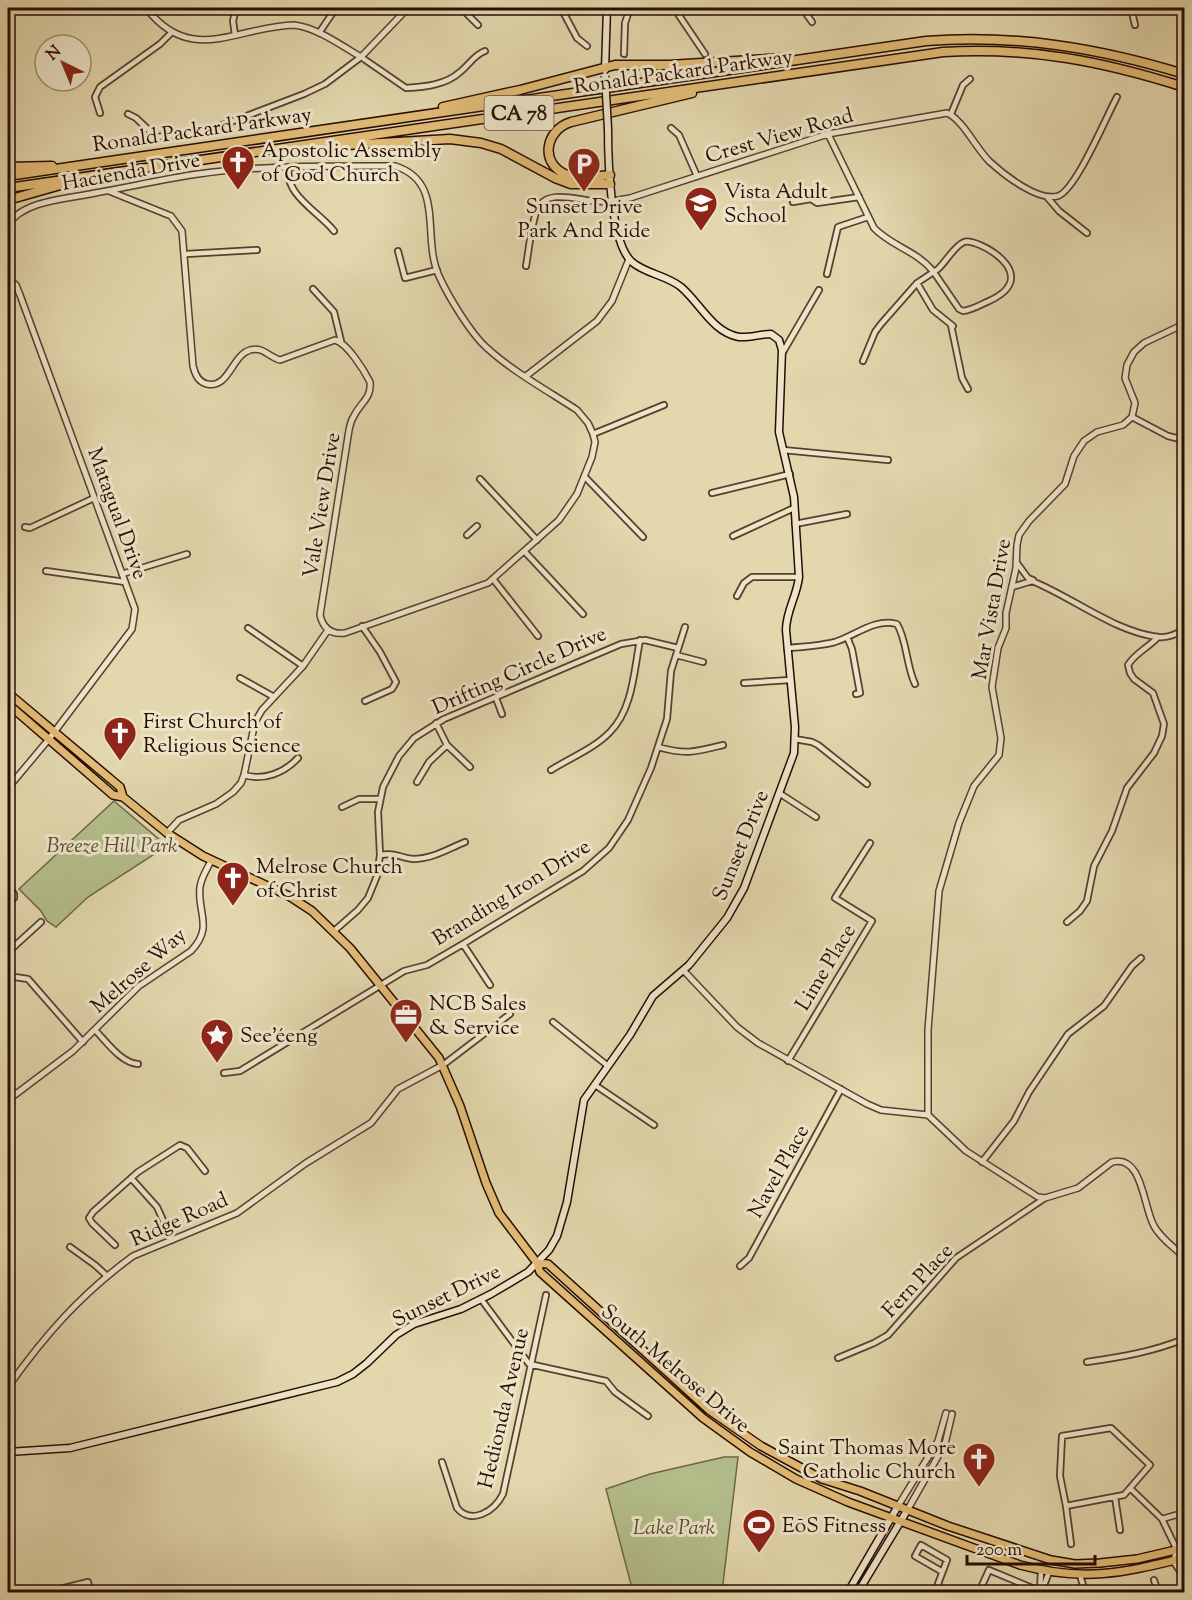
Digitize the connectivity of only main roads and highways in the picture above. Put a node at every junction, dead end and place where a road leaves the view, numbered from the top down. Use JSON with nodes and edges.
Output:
{"nodes":[{"id":1,"x":607,"y":8,"type":"edge"},
{"id":2,"x":818,"y":58,"type":"junction"},
{"id":3,"x":605,"y":72,"type":"junction"},
{"id":4,"x":1185,"y":74,"type":"edge"},
{"id":5,"x":752,"y":79,"type":"junction"},
{"id":6,"x":1185,"y":87,"type":"edge"},
{"id":7,"x":371,"y":123,"type":"junction"},
{"id":8,"x":286,"y":147,"type":"junction"},
{"id":9,"x":8,"y":167,"type":"edge"},
{"id":10,"x":64,"y":167,"type":"junction"},
{"id":11,"x":114,"y":172,"type":"junction"},
{"id":12,"x":8,"y":176,"type":"edge"},
{"id":13,"x":610,"y":179,"type":"junction"},
{"id":14,"x":8,"y":188,"type":"edge"},
{"id":15,"x":8,"y":200,"type":"edge"},
{"id":16,"x":8,"y":693,"type":"edge"},
{"id":17,"x":8,"y":704,"type":"edge"},
{"id":18,"x":123,"y":797,"type":"junction"},
{"id":19,"x":537,"y":1263,"type":"junction"},
{"id":20,"x":649,"y":1356,"type":"junction"},
{"id":21,"x":642,"y":1363,"type":"junction"},
{"id":22,"x":8,"y":1452,"type":"edge"},
{"id":23,"x":822,"y":1479,"type":"junction"},
{"id":24,"x":803,"y":1482,"type":"junction"},
{"id":25,"x":898,"y":1506,"type":"junction"},
{"id":26,"x":908,"y":1509,"type":"junction"},
{"id":27,"x":891,"y":1518,"type":"junction"},
{"id":28,"x":900,"y":1521,"type":"junction"},
{"id":29,"x":1181,"y":1549,"type":"edge"},
{"id":30,"x":1184,"y":1558,"type":"edge"},
{"id":31,"x":849,"y":1592,"type":"edge"},
{"id":32,"x":858,"y":1593,"type":"edge"}],
"edges":[{"from":1,"to":3,"type":"main road"},
{"from":2,"to":3,"type":"highway"},
{"from":2,"to":4,"type":"highway","name":"Ronald Packard Parkway","number":"CA 78"},
{"from":2,"to":7,"type":"highway","name":"Ronald Packard Parkway","number":"CA 78"},
{"from":3,"to":7,"type":"highway"},
{"from":3,"to":13,"type":"main road","bridge":true},
{"from":5,"to":6,"type":"highway","name":"Ronald Packard Parkway","number":"CA 78"},
{"from":5,"to":8,"type":"highway","name":"Ronald Packard Parkway","number":"CA 78"},
{"from":5,"to":13,"type":"highway"},
{"from":7,"to":10,"type":"highway","name":"Ronald Packard Parkway","number":"CA 78"},
{"from":8,"to":11,"type":"highway","name":"Ronald Packard Parkway","number":"CA 78"},
{"from":8,"to":13,"type":"highway"},
{"from":9,"to":10,"type":"highway"},
{"from":10,"to":12,"type":"highway","name":"Ronald Packard Parkway","number":"CA 78"},
{"from":11,"to":14,"type":"highway","name":"Ronald Packard Parkway","number":"CA 78"},
{"from":11,"to":15,"type":"highway"},
{"from":13,"to":19,"type":"main road","name":"Sunset Drive"},
{"from":16,"to":18,"type":"main road","name":"South Melrose Drive"},
{"from":17,"to":18,"type":"main road","name":"South Melrose Drive"},
{"from":18,"to":19,"type":"main road","name":"South Melrose Drive"},
{"from":19,"to":20,"type":"main road","name":"South Melrose Drive"},
{"from":19,"to":21,"type":"main road","name":"South Melrose Drive"},
{"from":19,"to":22,"type":"main road","name":"Sunset Drive"},
{"from":20,"to":21,"type":"main road"},
{"from":20,"to":23,"type":"main road","name":"South Melrose Drive"},
{"from":21,"to":24,"type":"main road","name":"South Melrose Drive"},
{"from":23,"to":24,"type":"main road"},
{"from":23,"to":25,"type":"main road","name":"South Melrose Drive"},
{"from":24,"to":27,"type":"main road","name":"South Melrose Drive"},
{"from":25,"to":26,"type":"main road","name":"South Melrose Drive"},
{"from":25,"to":27,"type":"main road"},
{"from":26,"to":28,"type":"main road"},
{"from":26,"to":29,"type":"main road","name":"South Melrose Drive"},
{"from":27,"to":28,"type":"main road","name":"South Melrose Drive"},
{"from":27,"to":31,"type":"main road"},
{"from":28,"to":30,"type":"main road","name":"South Melrose Drive"},
{"from":28,"to":32,"type":"main road"}]}
